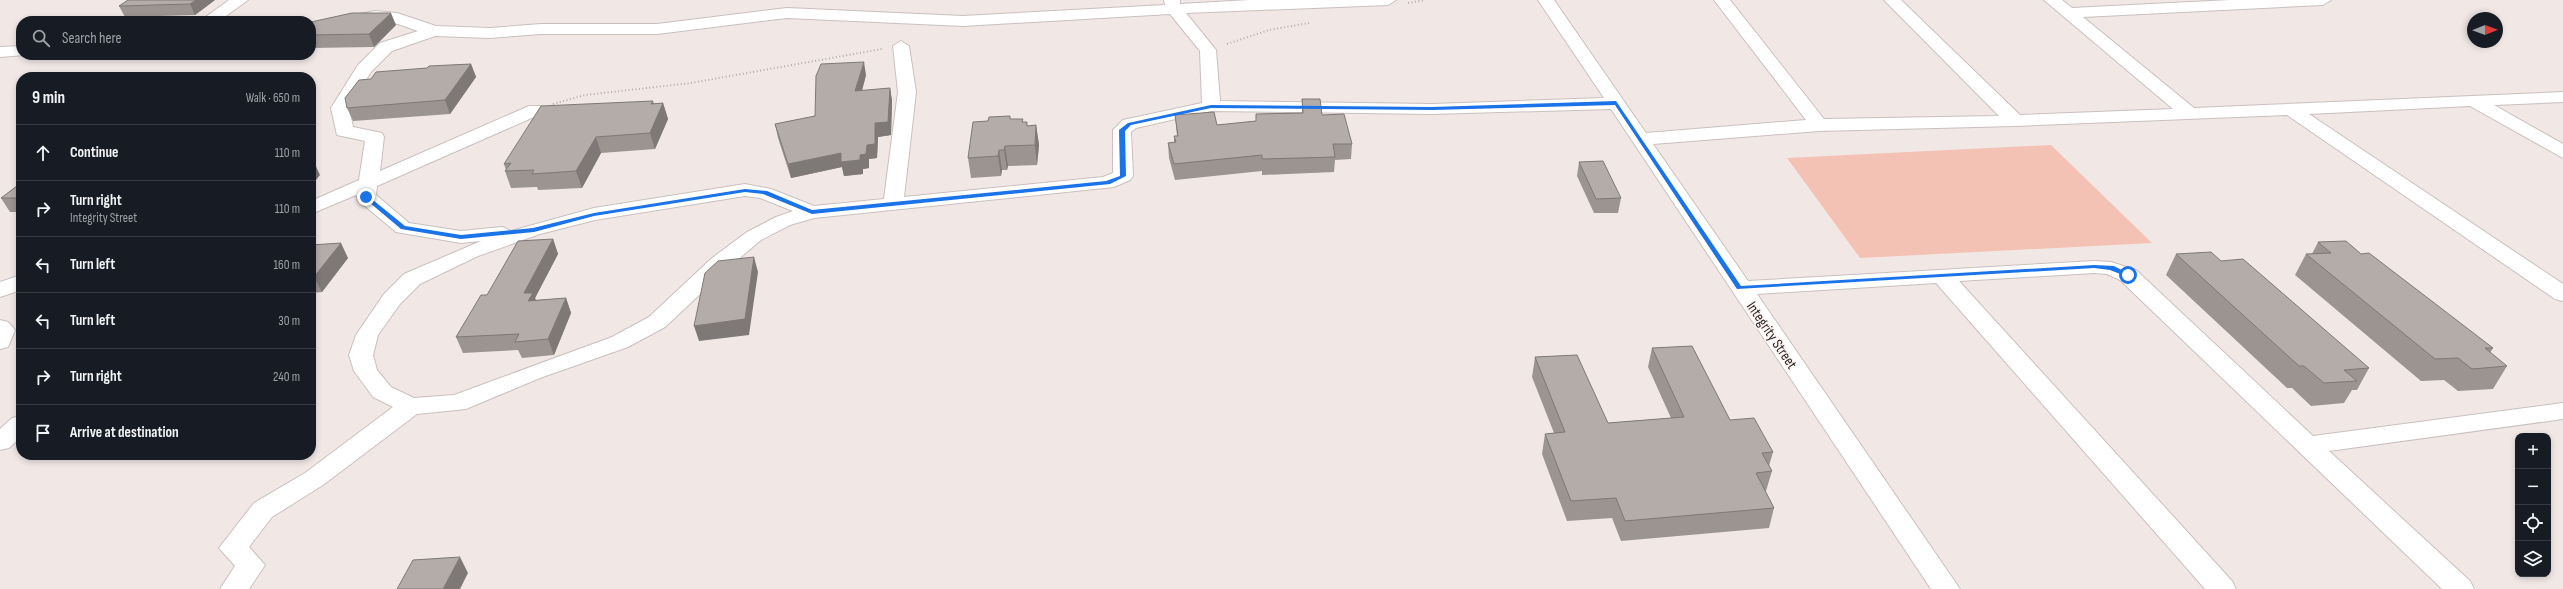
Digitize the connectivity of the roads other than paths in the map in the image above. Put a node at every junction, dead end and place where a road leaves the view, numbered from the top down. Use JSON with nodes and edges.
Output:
{"nodes":[{"id":1,"x":240,"y":0,"type":"edge"},
{"id":2,"x":1388,"y":0,"type":"edge"},
{"id":3,"x":1546,"y":0,"type":"edge"},
{"id":4,"x":1722,"y":0,"type":"edge"},
{"id":5,"x":1892,"y":0,"type":"edge"},
{"id":6,"x":2052,"y":0,"type":"edge"},
{"id":7,"x":2323,"y":0,"type":"edge"},
{"id":8,"x":1172,"y":4,"type":"edge"},
{"id":9,"x":2068,"y":13,"type":"junction"},
{"id":10,"x":216,"y":16,"type":"edge"},
{"id":11,"x":316,"y":28,"type":"edge"},
{"id":12,"x":434,"y":31,"type":"junction"},
{"id":13,"x":901,"y":46,"type":"road end"},
{"id":14,"x":0,"y":52,"type":"edge"},
{"id":15,"x":16,"y":52,"type":"edge"},
{"id":16,"x":2563,"y":96,"type":"edge"},
{"id":17,"x":2475,"y":102,"type":"junction"},
{"id":18,"x":1616,"y":103,"type":"junction"},
{"id":19,"x":1211,"y":106,"type":"junction"},
{"id":20,"x":535,"y":110,"type":"road end"},
{"id":21,"x":2292,"y":110,"type":"junction"},
{"id":22,"x":2191,"y":114,"type":"junction"},
{"id":23,"x":2015,"y":121,"type":"junction"},
{"id":24,"x":1819,"y":125,"type":"junction"},
{"id":25,"x":1641,"y":139,"type":"junction"},
{"id":26,"x":2563,"y":152,"type":"edge"},
{"id":27,"x":369,"y":182,"type":"junction"},
{"id":28,"x":894,"y":204,"type":"junction"},
{"id":29,"x":316,"y":206,"type":"edge"},
{"id":30,"x":812,"y":212,"type":"junction"},
{"id":31,"x":534,"y":230,"type":"junction"},
{"id":32,"x":1942,"y":276,"type":"junction"},
{"id":33,"x":16,"y":284,"type":"edge"},
{"id":34,"x":1740,"y":288,"type":"junction"},
{"id":35,"x":0,"y":290,"type":"edge"},
{"id":36,"x":2563,"y":294,"type":"edge"},
{"id":37,"x":0,"y":327,"type":"edge"},
{"id":38,"x":0,"y":342,"type":"edge"},
{"id":39,"x":411,"y":406,"type":"junction"},
{"id":40,"x":2563,"y":411,"type":"edge"},
{"id":41,"x":16,"y":428,"type":"edge"},
{"id":42,"x":0,"y":442,"type":"edge"},
{"id":43,"x":2308,"y":445,"type":"junction"},
{"id":44,"x":234,"y":589,"type":"edge"},
{"id":45,"x":1946,"y":589,"type":"edge"},
{"id":46,"x":2222,"y":589,"type":"edge"},
{"id":47,"x":2460,"y":589,"type":"edge"}],
"edges":[{"from":1,"to":10,"type":"street"},
{"from":2,"to":8,"type":"street"},
{"from":3,"to":18,"type":"street","name":"Integrity Street"},
{"from":4,"to":24,"type":"street"},
{"from":5,"to":23,"type":"street"},
{"from":6,"to":9,"type":"street"},
{"from":7,"to":9,"type":"street"},
{"from":8,"to":12,"type":"street"},
{"from":8,"to":19,"type":"street"},
{"from":9,"to":22,"type":"street"},
{"from":11,"to":12,"type":"street"},
{"from":12,"to":27,"type":"street"},
{"from":13,"to":28,"type":"street"},
{"from":14,"to":15,"type":"street"},
{"from":16,"to":17,"type":"street"},
{"from":17,"to":21,"type":"street"},
{"from":17,"to":26,"type":"street"},
{"from":18,"to":19,"type":"street"},
{"from":18,"to":25,"type":"street","name":"Integrity Street"},
{"from":19,"to":28,"type":"street"},
{"from":20,"to":27,"type":"street"},
{"from":21,"to":22,"type":"street"},
{"from":21,"to":36,"type":"street"},
{"from":22,"to":23,"type":"street"},
{"from":23,"to":24,"type":"street"},
{"from":24,"to":25,"type":"street"},
{"from":25,"to":34,"type":"street","name":"Integrity Street"},
{"from":27,"to":29,"type":"street"},
{"from":27,"to":31,"type":"street"},
{"from":28,"to":30,"type":"street"},
{"from":30,"to":31,"type":"street"},
{"from":30,"to":39,"type":"street"},
{"from":31,"to":39,"type":"street"},
{"from":32,"to":34,"type":"street"},
{"from":32,"to":43,"type":"street"},
{"from":32,"to":46,"type":"street"},
{"from":33,"to":35,"type":"street"},
{"from":34,"to":45,"type":"street","name":"Integrity Street"},
{"from":37,"to":38,"type":"street"},
{"from":39,"to":44,"type":"street"},
{"from":40,"to":43,"type":"street"},
{"from":41,"to":42,"type":"street"},
{"from":43,"to":47,"type":"street"}]}
